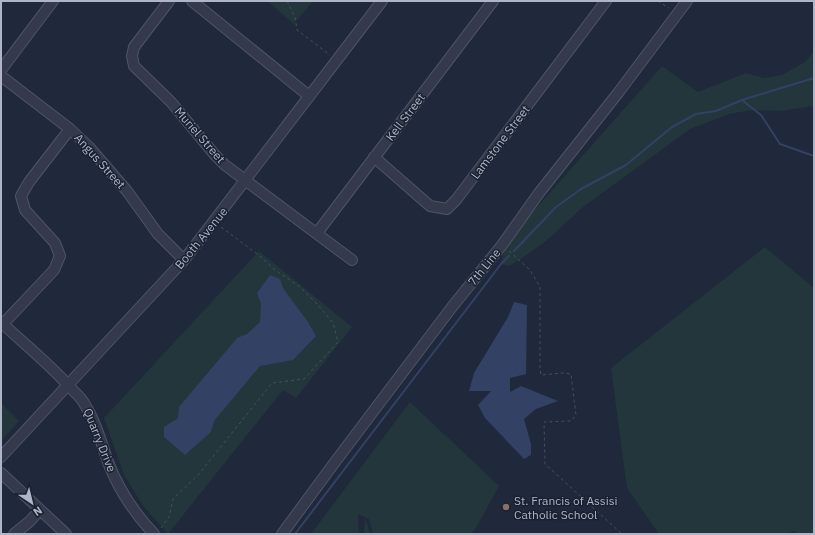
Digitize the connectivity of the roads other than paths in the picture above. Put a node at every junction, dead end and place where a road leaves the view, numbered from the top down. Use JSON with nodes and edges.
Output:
{"nodes":[{"id":1,"x":53,"y":1,"type":"edge"},
{"id":2,"x":169,"y":1,"type":"edge"},
{"id":3,"x":192,"y":1,"type":"edge"},
{"id":4,"x":382,"y":1,"type":"edge"},
{"id":5,"x":493,"y":1,"type":"edge"},
{"id":6,"x":606,"y":1,"type":"edge"},
{"id":7,"x":687,"y":1,"type":"edge"},
{"id":8,"x":1,"y":70,"type":"edge"},
{"id":9,"x":1,"y":76,"type":"edge"},
{"id":10,"x":308,"y":96,"type":"junction"},
{"id":11,"x":70,"y":129,"type":"junction"},
{"id":12,"x":374,"y":158,"type":"junction"},
{"id":13,"x":246,"y":181,"type":"junction"},
{"id":14,"x":317,"y":233,"type":"junction"},
{"id":15,"x":184,"y":260,"type":"junction"},
{"id":16,"x":352,"y":260,"type":"dead end"},
{"id":17,"x":2,"y":323,"type":"edge"},
{"id":18,"x":68,"y":385,"type":"junction"},
{"id":19,"x":1,"y":457,"type":"edge"},
{"id":20,"x":1,"y":474,"type":"edge"},
{"id":21,"x":40,"y":510,"type":"junction"},
{"id":22,"x":158,"y":531,"type":"edge"},
{"id":23,"x":14,"y":534,"type":"edge"},
{"id":24,"x":66,"y":534,"type":"edge"},
{"id":25,"x":282,"y":534,"type":"edge"}],
"edges":[{"from":1,"to":8,"type":"street"},
{"from":2,"to":13,"type":"street","name":"Muriel Street"},
{"from":3,"to":10,"type":"street"},
{"from":4,"to":10,"type":"street","name":"Booth Avenue"},
{"from":5,"to":12,"type":"street","name":"Kell Street"},
{"from":6,"to":12,"type":"street","name":"Lamstone Street"},
{"from":7,"to":25,"type":"street","name":"7th Line"},
{"from":9,"to":11,"type":"street","name":"Angus Street"},
{"from":10,"to":13,"type":"street","name":"Booth Avenue"},
{"from":11,"to":15,"type":"street","name":"Angus Street"},
{"from":11,"to":17,"type":"street"},
{"from":12,"to":14,"type":"street","name":"Kell Street"},
{"from":13,"to":14,"type":"street","name":"Muriel Street"},
{"from":13,"to":15,"type":"street","name":"Booth Avenue"},
{"from":14,"to":16,"type":"street","name":"Muriel Street"},
{"from":15,"to":18,"type":"street","name":"Booth Avenue"},
{"from":17,"to":18,"type":"street","name":"Quarry Drive"},
{"from":18,"to":19,"type":"street","name":"Booth Avenue"},
{"from":18,"to":22,"type":"street","name":"Quarry Drive"},
{"from":20,"to":21,"type":"street"},
{"from":21,"to":23,"type":"street"},
{"from":21,"to":24,"type":"street"}]}
